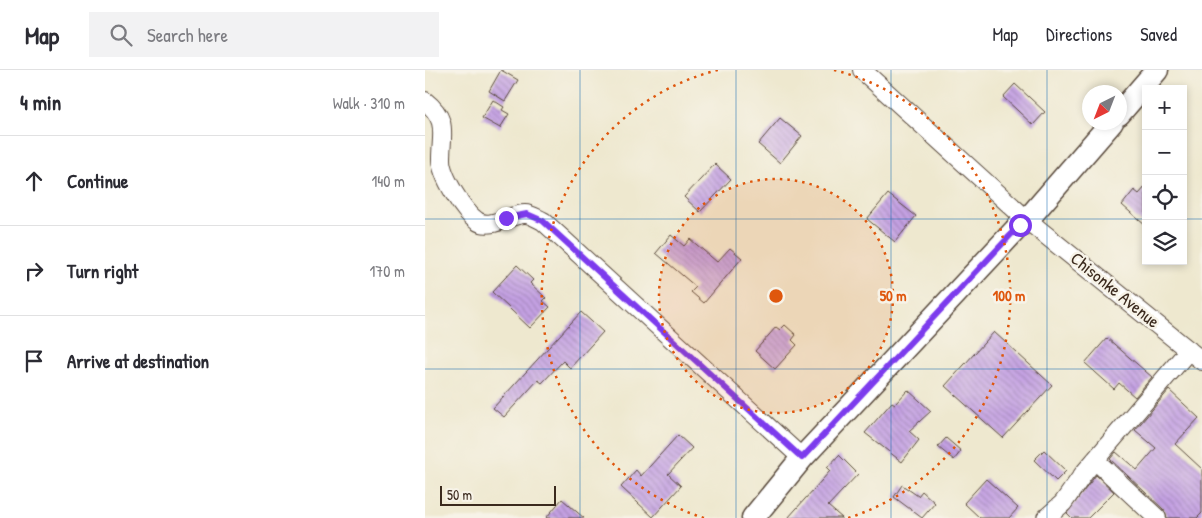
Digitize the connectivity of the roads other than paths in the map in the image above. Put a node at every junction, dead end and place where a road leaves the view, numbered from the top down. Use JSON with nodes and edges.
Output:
{"nodes":[{"id":1,"x":861,"y":70,"type":"edge"},
{"id":2,"x":1157,"y":70,"type":"edge"},
{"id":3,"x":425,"y":101,"type":"edge"},
{"id":4,"x":1127,"y":105,"type":"edge"},
{"id":5,"x":1105,"y":130,"type":"edge"},
{"id":6,"x":1027,"y":220,"type":"junction"},
{"id":7,"x":1196,"y":356,"type":"edge"},
{"id":8,"x":802,"y":458,"type":"junction"},
{"id":9,"x":1095,"y":460,"type":"junction"},
{"id":10,"x":753,"y":518,"type":"edge"},
{"id":11,"x":1046,"y":518,"type":"edge"},
{"id":12,"x":1157,"y":518,"type":"edge"}],
"edges":[{"from":1,"to":6,"type":"street","name":"Chisonke Avenue"},
{"from":2,"to":4,"type":"main road"},
{"from":3,"to":8,"type":"street"},
{"from":5,"to":6,"type":"main road"},
{"from":6,"to":7,"type":"street","name":"Chisonke Avenue"},
{"from":6,"to":8,"type":"main road"},
{"from":7,"to":9,"type":"street"},
{"from":8,"to":10,"type":"main road"},
{"from":9,"to":11,"type":"street"},
{"from":9,"to":12,"type":"street"}]}
